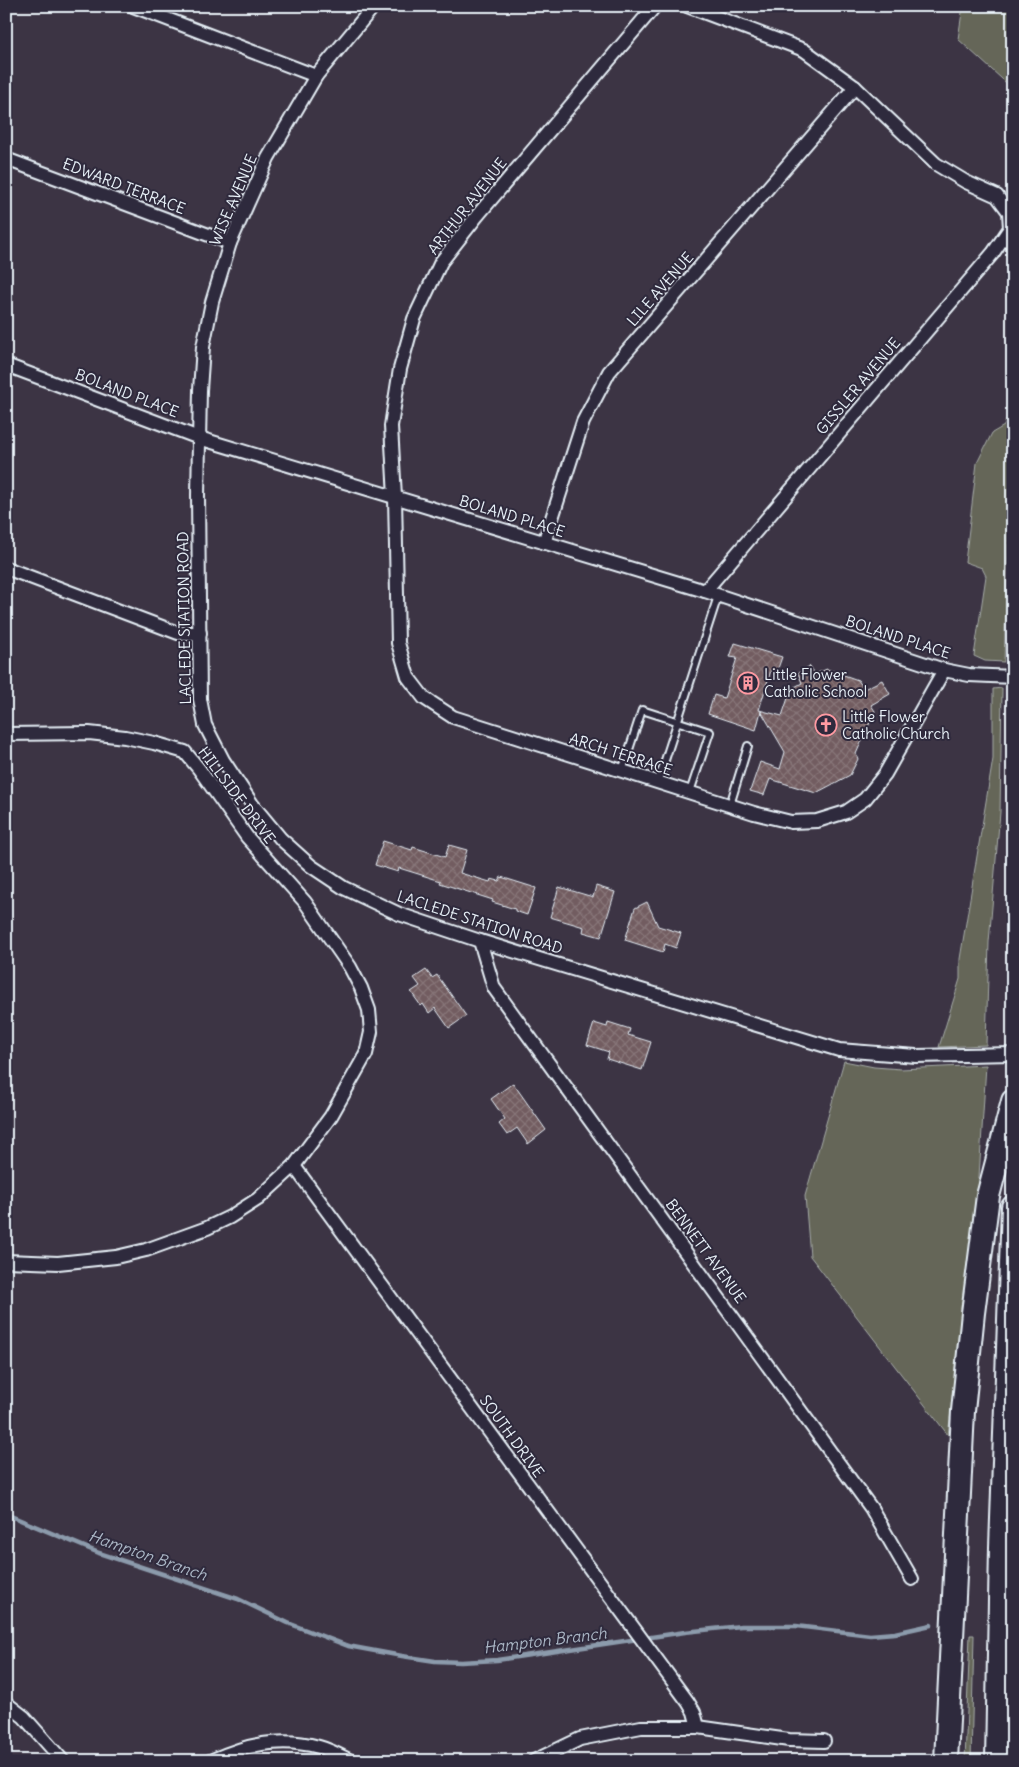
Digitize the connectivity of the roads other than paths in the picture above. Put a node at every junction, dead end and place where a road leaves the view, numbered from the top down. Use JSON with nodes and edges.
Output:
{"nodes":[{"id":1,"x":133,"y":6,"type":"edge"},
{"id":2,"x":374,"y":6,"type":"edge"},
{"id":3,"x":655,"y":6,"type":"edge"},
{"id":4,"x":686,"y":6,"type":"edge"},
{"id":5,"x":316,"y":76,"type":"junction"},
{"id":6,"x":855,"y":87,"type":"junction"},
{"id":7,"x":6,"y":159,"type":"edge"},
{"id":8,"x":230,"y":243,"type":"junction"},
{"id":9,"x":6,"y":365,"type":"edge"},
{"id":10,"x":199,"y":438,"type":"junction"},
{"id":11,"x":395,"y":497,"type":"junction"},
{"id":12,"x":544,"y":543,"type":"junction"},
{"id":13,"x":6,"y":568,"type":"edge"},
{"id":14,"x":705,"y":591,"type":"junction"},
{"id":15,"x":718,"y":596,"type":"junction"},
{"id":16,"x":200,"y":633,"type":"junction"},
{"id":17,"x":944,"y":670,"type":"junction"},
{"id":18,"x":1013,"y":676,"type":"edge"},
{"id":19,"x":678,"y":721,"type":"junction"},
{"id":20,"x":6,"y":734,"type":"edge"},
{"id":21,"x":748,"y":746,"type":"dead end"},
{"id":22,"x":622,"y":771,"type":"junction"},
{"id":23,"x":658,"y":782,"type":"junction"},
{"id":24,"x":690,"y":792,"type":"junction"},
{"id":25,"x":730,"y":805,"type":"junction"},
{"id":26,"x":480,"y":941,"type":"junction"},
{"id":27,"x":1013,"y":1054,"type":"edge"},
{"id":28,"x":1013,"y":1101,"type":"edge"},
{"id":29,"x":294,"y":1166,"type":"junction"},
{"id":30,"x":1013,"y":1207,"type":"edge"},
{"id":31,"x":6,"y":1260,"type":"edge"},
{"id":32,"x":912,"y":1579,"type":"dead end"},
{"id":33,"x":6,"y":1703,"type":"edge"},
{"id":34,"x":698,"y":1727,"type":"junction"},
{"id":35,"x":824,"y":1741,"type":"dead end"},
{"id":36,"x":63,"y":1761,"type":"edge"},
{"id":37,"x":210,"y":1761,"type":"edge"},
{"id":38,"x":351,"y":1761,"type":"edge"},
{"id":39,"x":534,"y":1761,"type":"edge"},
{"id":40,"x":946,"y":1761,"type":"edge"},
{"id":41,"x":997,"y":1761,"type":"edge"}],
"edges":[{"from":1,"to":5,"type":"street"},
{"from":2,"to":5,"type":"street","name":"WISE AVENUE"},
{"from":3,"to":11,"type":"street","name":"ARTHUR AVENUE"},
{"from":4,"to":6,"type":"street"},
{"from":5,"to":8,"type":"street","name":"WISE AVENUE"},
{"from":6,"to":12,"type":"street","name":"LILE AVENUE"},
{"from":6,"to":14,"type":"street","name":"GISSLER AVENUE"},
{"from":7,"to":8,"type":"street","name":"EDWARD TERRACE"},
{"from":8,"to":10,"type":"street","name":"WISE AVENUE"},
{"from":9,"to":10,"type":"street","name":"BOLAND PLACE"},
{"from":10,"to":11,"type":"street","name":"BOLAND PLACE"},
{"from":10,"to":16,"type":"street","name":"LACLEDE STATION ROAD"},
{"from":11,"to":12,"type":"street","name":"BOLAND PLACE"},
{"from":11,"to":22,"type":"street","name":"ARCH TERRACE"},
{"from":12,"to":14,"type":"street","name":"BOLAND PLACE"},
{"from":13,"to":16,"type":"street"},
{"from":14,"to":15,"type":"street","name":"BOLAND PLACE"},
{"from":15,"to":17,"type":"street","name":"BOLAND PLACE"},
{"from":15,"to":19,"type":"lane"},
{"from":16,"to":26,"type":"street","name":"LACLEDE STATION ROAD"},
{"from":17,"to":18,"type":"street","name":"BOLAND PLACE"},
{"from":17,"to":25,"type":"street","name":"ARCH TERRACE"},
{"from":19,"to":22,"type":"lane"},
{"from":19,"to":23,"type":"lane"},
{"from":19,"to":24,"type":"lane"},
{"from":20,"to":29,"type":"street","name":"HILLSIDE DRIVE"},
{"from":21,"to":25,"type":"lane"},
{"from":22,"to":23,"type":"street","name":"ARCH TERRACE"},
{"from":23,"to":24,"type":"street","name":"ARCH TERRACE"},
{"from":24,"to":25,"type":"street","name":"ARCH TERRACE"},
{"from":26,"to":27,"type":"street","name":"LACLEDE STATION ROAD"},
{"from":26,"to":32,"type":"street","name":"BENNETT AVENUE"},
{"from":28,"to":40,"type":"highway"},
{"from":29,"to":31,"type":"street","name":"HILLSIDE DRIVE"},
{"from":29,"to":34,"type":"street","name":"SOUTH DRIVE"},
{"from":30,"to":41,"type":"highway"},
{"from":33,"to":36,"type":"street"},
{"from":34,"to":35,"type":"street"},
{"from":34,"to":39,"type":"street"},
{"from":37,"to":38,"type":"street"}]}
